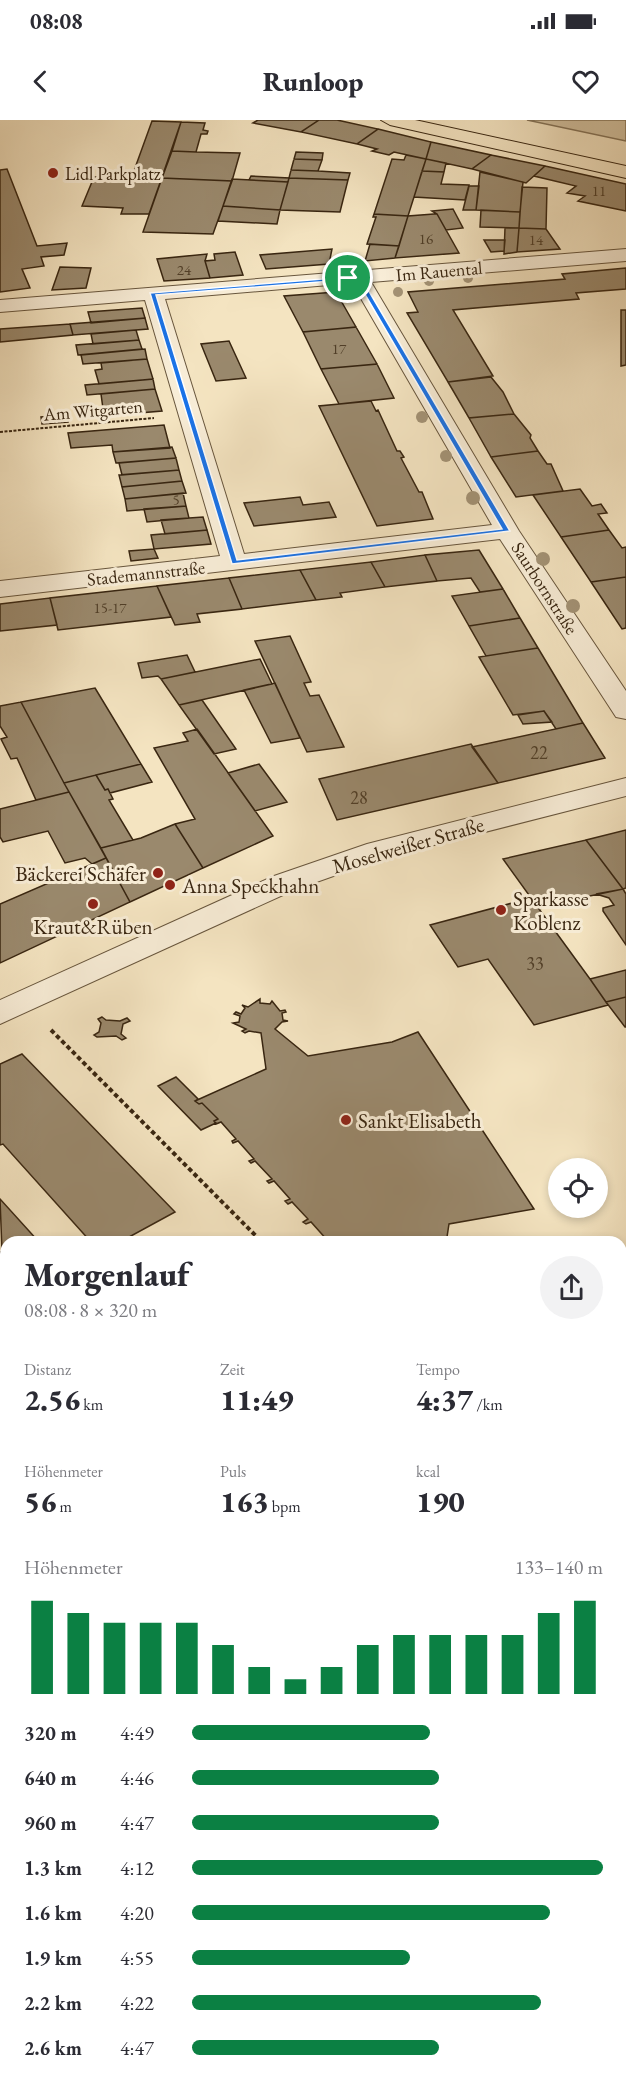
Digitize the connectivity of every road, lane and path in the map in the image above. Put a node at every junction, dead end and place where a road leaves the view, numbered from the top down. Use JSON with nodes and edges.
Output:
{"nodes":[{"id":1,"x":390,"y":120,"type":"edge"},
{"id":2,"x":465,"y":120,"type":"edge"},
{"id":3,"x":626,"y":153,"type":"edge"},
{"id":4,"x":626,"y":172,"type":"edge"},
{"id":5,"x":626,"y":255,"type":"edge"},
{"id":6,"x":358,"y":277,"type":"junction"},
{"id":7,"x":153,"y":293,"type":"junction"},
{"id":8,"x":0,"y":306,"type":"edge"},
{"id":9,"x":188,"y":415,"type":"junction"},
{"id":10,"x":0,"y":432,"type":"edge"},
{"id":11,"x":507,"y":531,"type":"junction"},
{"id":12,"x":234,"y":563,"type":"junction"},
{"id":13,"x":0,"y":589,"type":"edge"},
{"id":14,"x":626,"y":711,"type":"edge"},
{"id":15,"x":626,"y":786,"type":"edge"},
{"id":16,"x":0,"y":1012,"type":"edge"},
{"id":17,"x":50,"y":1030,"type":"dead end"},
{"id":18,"x":256,"y":1236,"type":"edge"}],
"edges":[{"from":1,"to":4,"type":"main road"},
{"from":2,"to":3,"type":"main road"},
{"from":5,"to":6,"type":"street","name":"Im Rauental"},
{"from":6,"to":7,"type":"street","name":"Im Rauental"},
{"from":6,"to":11,"type":"street","name":"Saurbornstraße"},
{"from":7,"to":8,"type":"street","name":"Im Rauental"},
{"from":7,"to":9,"type":"street"},
{"from":9,"to":10,"type":"path","name":"Am Witgarten"},
{"from":9,"to":12,"type":"street"},
{"from":11,"to":12,"type":"street","name":"Stademannstraße"},
{"from":11,"to":14,"type":"street","name":"Saurbornstraße"},
{"from":12,"to":13,"type":"street","name":"Stademannstraße"},
{"from":15,"to":16,"type":"street","name":"Moselweißer Straße"},
{"from":17,"to":18,"type":"path"}]}
